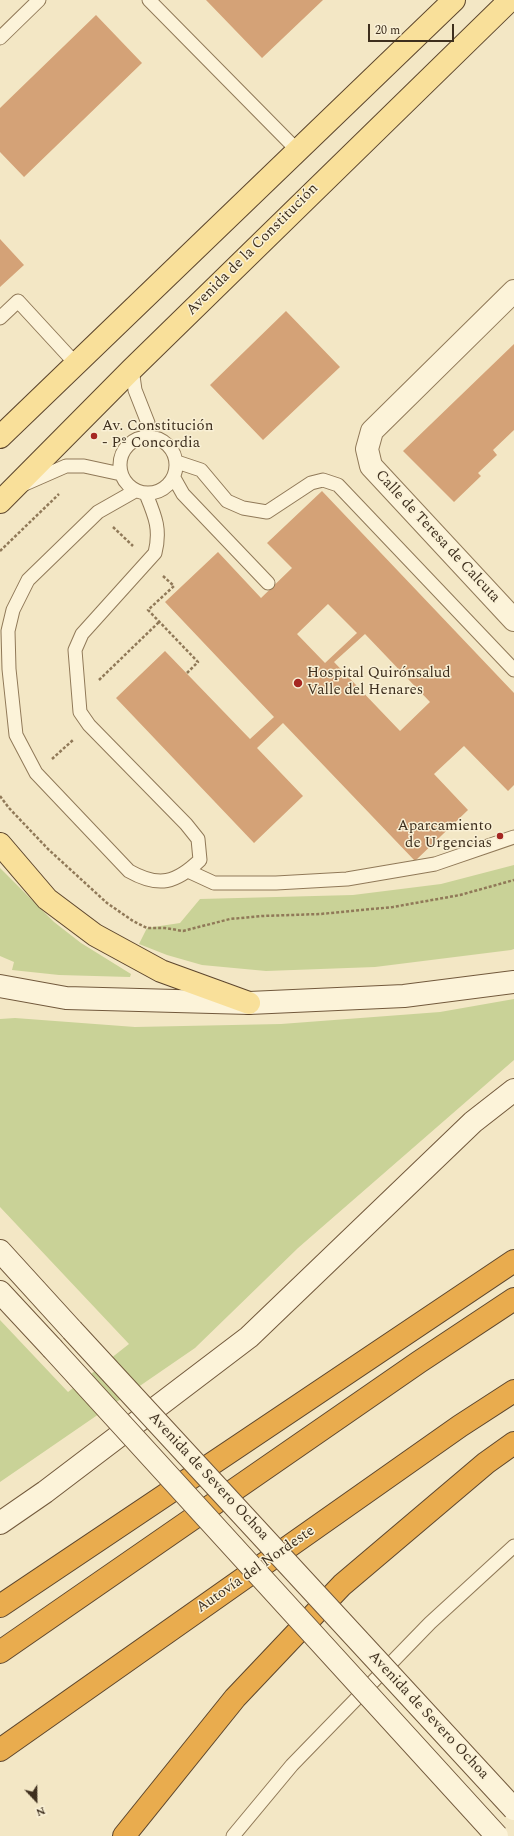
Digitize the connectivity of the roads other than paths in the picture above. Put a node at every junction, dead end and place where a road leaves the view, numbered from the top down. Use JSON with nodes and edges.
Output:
{"nodes":[{"id":1,"x":39,"y":0,"type":"edge"},
{"id":2,"x":150,"y":0,"type":"edge"},
{"id":3,"x":454,"y":0,"type":"edge"},
{"id":4,"x":510,"y":0,"type":"edge"},
{"id":5,"x":0,"y":38,"type":"edge"},
{"id":6,"x":297,"y":150,"type":"junction"},
{"id":7,"x":514,"y":291,"type":"edge"},
{"id":8,"x":0,"y":318,"type":"edge"},
{"id":9,"x":76,"y":364,"type":"junction"},
{"id":10,"x":132,"y":368,"type":"junction"},
{"id":11,"x":146,"y":436,"type":"junction"},
{"id":12,"x":0,"y":437,"type":"edge"},
{"id":13,"x":177,"y":462,"type":"junction"},
{"id":14,"x":121,"y":474,"type":"junction"},
{"id":15,"x":174,"y":478,"type":"junction"},
{"id":16,"x":140,"y":492,"type":"junction"},
{"id":17,"x":6,"y":496,"type":"edge"},
{"id":18,"x":268,"y":583,"type":"dead end"},
{"id":19,"x":514,"y":620,"type":"edge"},
{"id":20,"x":514,"y":670,"type":"edge"},
{"id":21,"x":514,"y":837,"type":"edge"},
{"id":22,"x":0,"y":844,"type":"edge"},
{"id":23,"x":188,"y":871,"type":"junction"},
{"id":24,"x":514,"y":982,"type":"edge"},
{"id":25,"x":0,"y":986,"type":"edge"},
{"id":26,"x":249,"y":1003,"type":"junction"},
{"id":27,"x":514,"y":1090,"type":"edge"},
{"id":28,"x":0,"y":1251,"type":"edge"},
{"id":29,"x":514,"y":1261,"type":"edge"},
{"id":30,"x":0,"y":1292,"type":"edge"},
{"id":31,"x":514,"y":1299,"type":"edge"},
{"id":32,"x":514,"y":1391,"type":"edge"},
{"id":33,"x":514,"y":1443,"type":"edge"},
{"id":34,"x":0,"y":1523,"type":"edge"},
{"id":35,"x":514,"y":1546,"type":"edge"},
{"id":36,"x":0,"y":1606,"type":"edge"},
{"id":37,"x":0,"y":1652,"type":"edge"},
{"id":38,"x":0,"y":1750,"type":"edge"},
{"id":39,"x":514,"y":1809,"type":"edge"},
{"id":40,"x":124,"y":1836,"type":"edge"},
{"id":41,"x":233,"y":1836,"type":"edge"},
{"id":42,"x":497,"y":1836,"type":"edge"}],
"edges":[{"from":1,"to":5,"type":"lane"},
{"from":2,"to":6,"type":"lane"},
{"from":3,"to":6,"type":"main road"},
{"from":4,"to":10,"type":"main road","name":"Avenida de la Constitución"},
{"from":6,"to":9,"type":"main road"},
{"from":7,"to":19,"type":"street","name":"Calle de Teresa de Calcuta"},
{"from":8,"to":9,"type":"lane"},
{"from":9,"to":12,"type":"main road"},
{"from":10,"to":11,"type":"lane"},
{"from":10,"to":17,"type":"main road","name":"Avenida de la Constitución"},
{"from":11,"to":13,"type":"lane"},
{"from":11,"to":14,"type":"lane"},
{"from":13,"to":15,"type":"lane"},
{"from":13,"to":20,"type":"lane"},
{"from":14,"to":16,"type":"lane"},
{"from":14,"to":17,"type":"lane"},
{"from":15,"to":16,"type":"lane"},
{"from":15,"to":18,"type":"lane"},
{"from":16,"to":23,"type":"lane"},
{"from":16,"to":23,"type":"lane"},
{"from":21,"to":23,"type":"lane"},
{"from":22,"to":26,"type":"main road"},
{"from":24,"to":26,"type":"street"},
{"from":25,"to":26,"type":"street"},
{"from":27,"to":34,"type":"street"},
{"from":28,"to":39,"type":"street","name":"Avenida de Severo Ochoa","bridge":true},
{"from":29,"to":36,"type":"highway"},
{"from":30,"to":42,"type":"street","name":"Avenida de Severo Ochoa","bridge":true},
{"from":31,"to":37,"type":"highway"},
{"from":32,"to":38,"type":"highway","name":"Autovía del Nordeste"},
{"from":33,"to":40,"type":"highway"},
{"from":35,"to":41,"type":"lane"}]}
